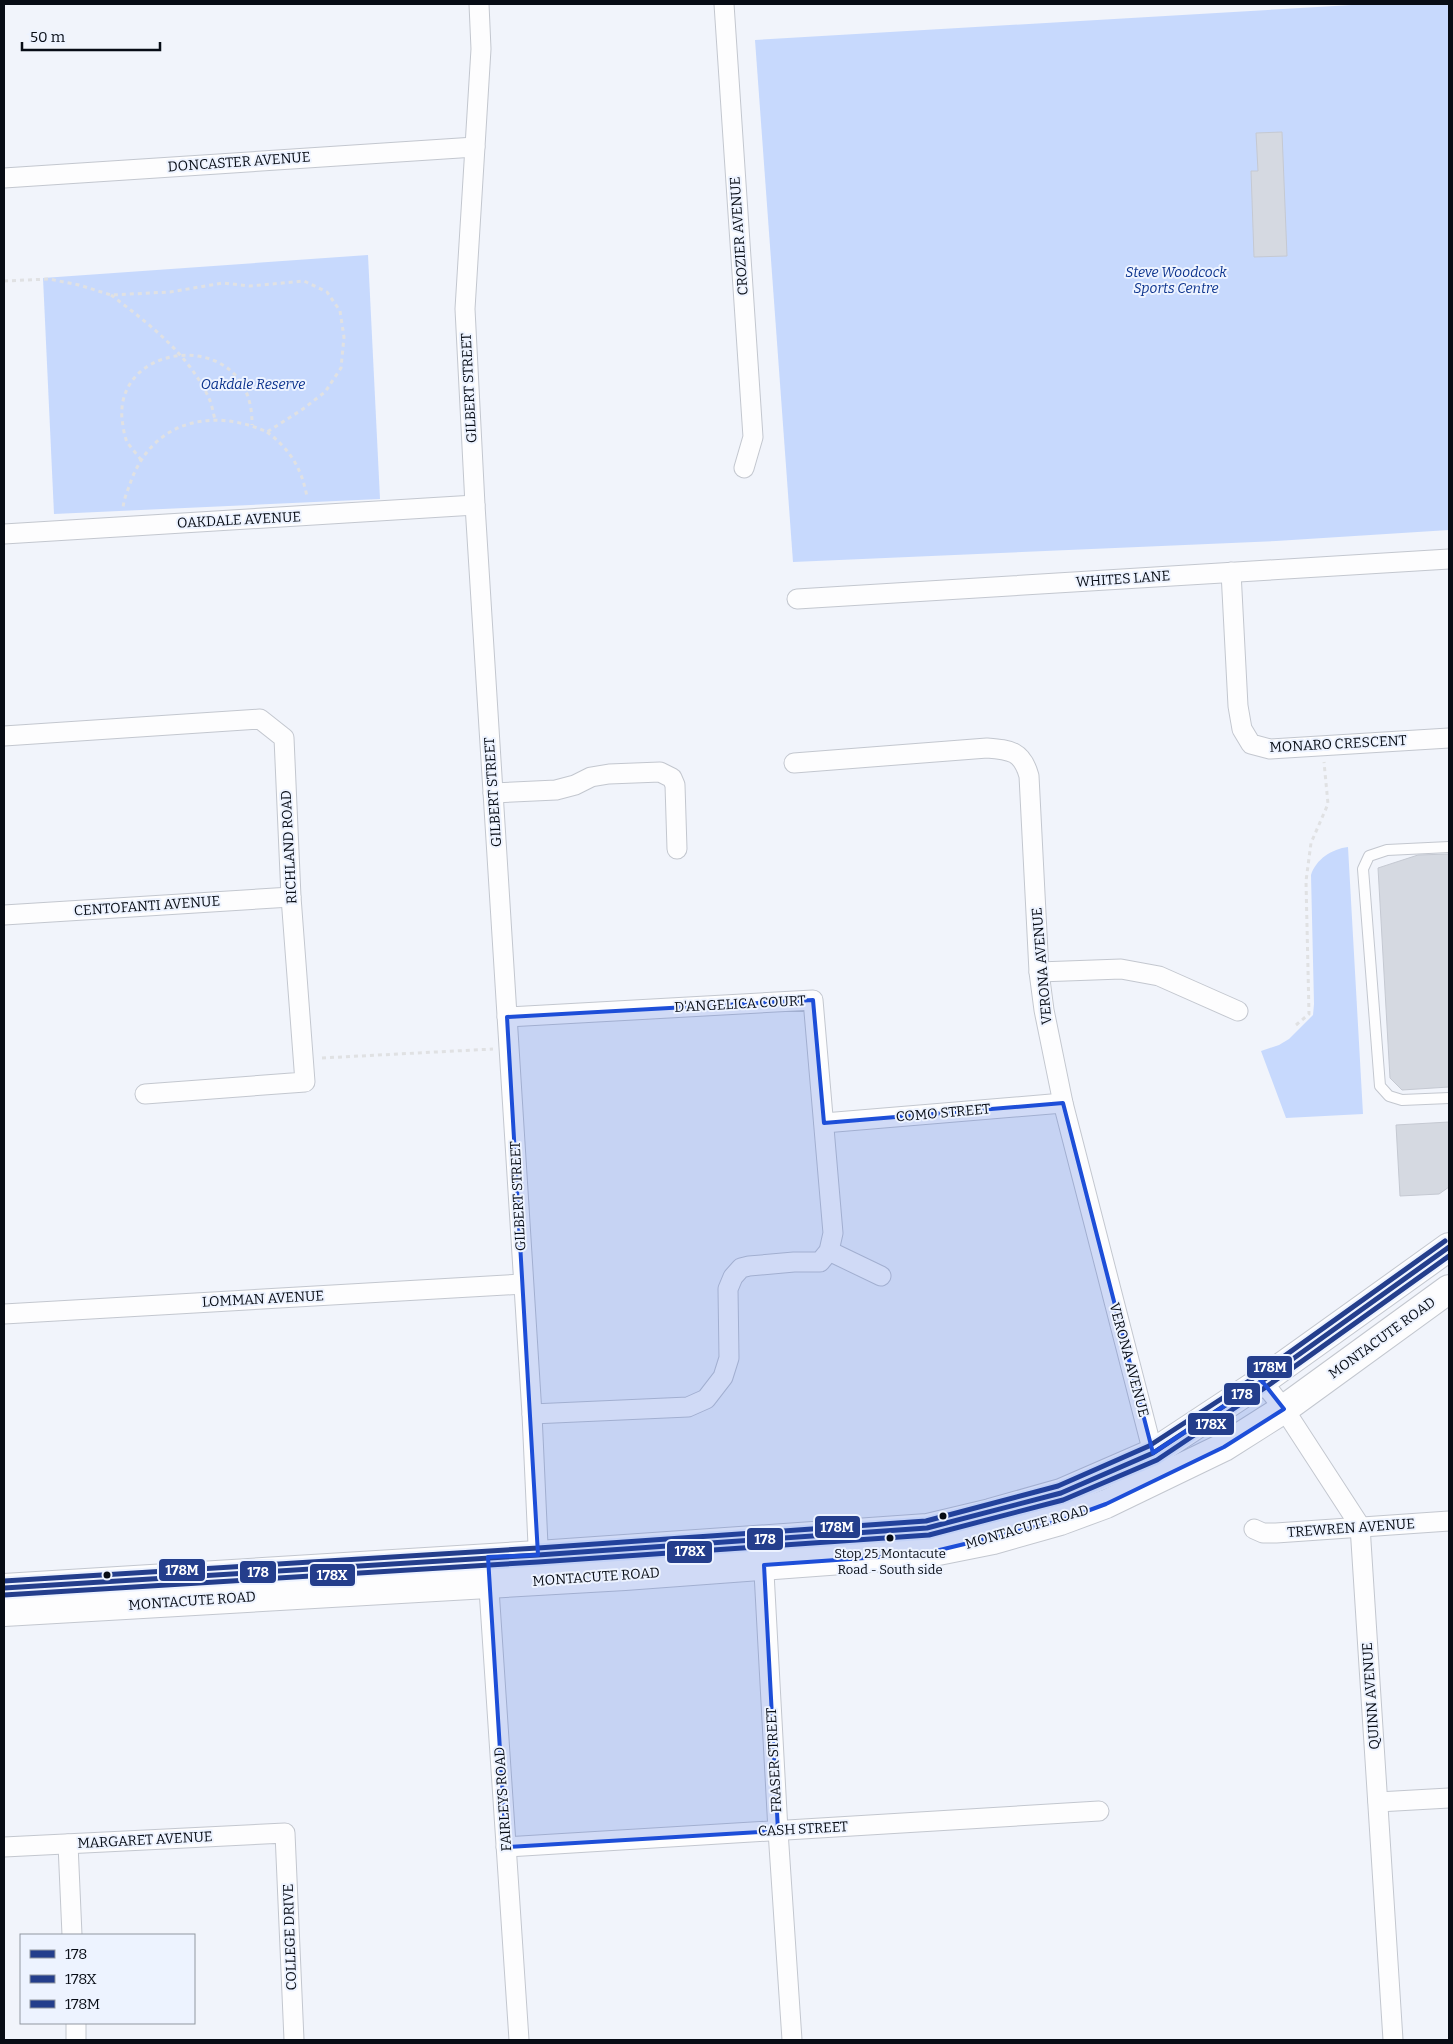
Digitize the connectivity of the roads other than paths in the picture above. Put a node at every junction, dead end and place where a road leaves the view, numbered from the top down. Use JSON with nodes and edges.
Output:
{"nodes":[{"id":1,"x":479,"y":4,"type":"edge"},
{"id":2,"x":724,"y":4,"type":"edge"},
{"id":3,"x":475,"y":147,"type":"junction"},
{"id":4,"x":4,"y":178,"type":"edge"},
{"id":5,"x":744,"y":468,"type":"dead end"},
{"id":6,"x":475,"y":505,"type":"junction"},
{"id":7,"x":4,"y":534,"type":"edge"},
{"id":8,"x":1449,"y":559,"type":"edge"},
{"id":9,"x":1231,"y":572,"type":"junction"},
{"id":10,"x":797,"y":599,"type":"dead end"},
{"id":11,"x":4,"y":736,"type":"edge"},
{"id":12,"x":1449,"y":738,"type":"edge"},
{"id":13,"x":794,"y":763,"type":"dead end"},
{"id":14,"x":493,"y":793,"type":"junction"},
{"id":15,"x":1449,"y":847,"type":"edge"},
{"id":16,"x":677,"y":849,"type":"dead end"},
{"id":17,"x":291,"y":897,"type":"junction"},
{"id":18,"x":4,"y":915,"type":"edge"},
{"id":19,"x":1039,"y":972,"type":"junction"},
{"id":20,"x":1238,"y":1011,"type":"dead end"},
{"id":21,"x":507,"y":1017,"type":"junction"},
{"id":22,"x":145,"y":1094,"type":"dead end"},
{"id":23,"x":1449,"y":1098,"type":"edge"},
{"id":24,"x":1063,"y":1103,"type":"junction"},
{"id":25,"x":824,"y":1123,"type":"junction"},
{"id":26,"x":1449,"y":1247,"type":"edge"},
{"id":27,"x":824,"y":1256,"type":"junction"},
{"id":28,"x":881,"y":1276,"type":"dead end"},
{"id":29,"x":523,"y":1284,"type":"junction"},
{"id":30,"x":1449,"y":1289,"type":"edge"},
{"id":31,"x":4,"y":1314,"type":"edge"},
{"id":32,"x":1262,"y":1381,"type":"junction"},
{"id":33,"x":1284,"y":1409,"type":"junction"},
{"id":34,"x":532,"y":1414,"type":"junction"},
{"id":35,"x":1153,"y":1453,"type":"junction"},
{"id":36,"x":1449,"y":1521,"type":"edge"},
{"id":37,"x":1360,"y":1526,"type":"junction"},
{"id":38,"x":1254,"y":1530,"type":"dead end"},
{"id":39,"x":763,"y":1552,"type":"junction"},
{"id":40,"x":539,"y":1568,"type":"junction"},
{"id":41,"x":488,"y":1570,"type":"junction"},
{"id":42,"x":4,"y":1588,"type":"edge"},
{"id":43,"x":4,"y":1612,"type":"edge"},
{"id":44,"x":1449,"y":1798,"type":"edge"},
{"id":45,"x":1378,"y":1802,"type":"junction"},
{"id":46,"x":1099,"y":1812,"type":"dead end"},
{"id":47,"x":778,"y":1831,"type":"junction"},
{"id":48,"x":286,"y":1833,"type":"joint"},
{"id":49,"x":68,"y":1844,"type":"junction"},
{"id":50,"x":4,"y":1847,"type":"edge"},
{"id":51,"x":506,"y":1847,"type":"junction"},
{"id":52,"x":72,"y":1934,"type":"edge"},
{"id":53,"x":76,"y":2024,"type":"edge"},
{"id":54,"x":76,"y":2040,"type":"edge"},
{"id":55,"x":294,"y":2040,"type":"edge"},
{"id":56,"x":519,"y":2040,"type":"edge"},
{"id":57,"x":792,"y":2040,"type":"edge"},
{"id":58,"x":1393,"y":2040,"type":"edge"}],
"edges":[{"from":1,"to":3,"type":"street","name":"GILBERT STREET"},
{"from":2,"to":5,"type":"street","name":"CROZIER AVENUE"},
{"from":3,"to":4,"type":"street","name":"DONCASTER AVENUE"},
{"from":3,"to":6,"type":"street","name":"GILBERT STREET"},
{"from":6,"to":7,"type":"street","name":"OAKDALE AVENUE"},
{"from":6,"to":14,"type":"street","name":"GILBERT STREET"},
{"from":8,"to":9,"type":"street","name":"WHITES LANE"},
{"from":9,"to":10,"type":"street","name":"WHITES LANE"},
{"from":9,"to":12,"type":"street","name":"MONARO CRESCENT"},
{"from":11,"to":17,"type":"street","name":"RICHLAND ROAD"},
{"from":13,"to":19,"type":"street","name":"VERONA AVENUE"},
{"from":14,"to":16,"type":"street"},
{"from":14,"to":21,"type":"street","name":"GILBERT STREET"},
{"from":15,"to":23,"type":"lane"},
{"from":17,"to":18,"type":"street","name":"CENTOFANTI AVENUE"},
{"from":17,"to":22,"type":"street","name":"RICHLAND ROAD"},
{"from":19,"to":20,"type":"street"},
{"from":19,"to":24,"type":"street","name":"VERONA AVENUE"},
{"from":21,"to":25,"type":"street","name":"D'ANGELICA COURT"},
{"from":21,"to":29,"type":"street","name":"GILBERT STREET"},
{"from":24,"to":25,"type":"street","name":"COMO STREET"},
{"from":24,"to":35,"type":"street","name":"VERONA AVENUE"},
{"from":25,"to":27,"type":"street","name":"D'ANGELICA COURT"},
{"from":26,"to":32,"type":"main road","name":"MONTACUTE ROAD"},
{"from":27,"to":28,"type":"street"},
{"from":27,"to":34,"type":"street"},
{"from":29,"to":31,"type":"street","name":"LOMMAN AVENUE"},
{"from":29,"to":34,"type":"street","name":"GILBERT STREET"},
{"from":30,"to":33,"type":"main road","name":"MONTACUTE ROAD"},
{"from":32,"to":33,"type":"street","name":"QUINN AVENUE"},
{"from":32,"to":35,"type":"main road","name":"MONTACUTE ROAD"},
{"from":33,"to":37,"type":"street","name":"QUINN AVENUE"},
{"from":33,"to":39,"type":"main road","name":"MONTACUTE ROAD"},
{"from":34,"to":40,"type":"street","name":"GILBERT STREET"},
{"from":35,"to":39,"type":"main road","name":"MONTACUTE ROAD"},
{"from":36,"to":37,"type":"street","name":"TREWREN AVENUE"},
{"from":37,"to":38,"type":"street","name":"TREWREN AVENUE"},
{"from":37,"to":45,"type":"street","name":"QUINN AVENUE"},
{"from":39,"to":40,"type":"main road","name":"MONTACUTE ROAD"},
{"from":39,"to":47,"type":"street","name":"FRASER STREET"},
{"from":40,"to":41,"type":"main road","name":"MONTACUTE ROAD"},
{"from":41,"to":42,"type":"main road","name":"MONTACUTE ROAD"},
{"from":41,"to":43,"type":"main road","name":"MONTACUTE ROAD"},
{"from":41,"to":51,"type":"street","name":"FAIRLEYS ROAD"},
{"from":44,"to":45,"type":"street"},
{"from":45,"to":58,"type":"street","name":"QUINN AVENUE"},
{"from":46,"to":47,"type":"street","name":"CASH STREET"},
{"from":47,"to":51,"type":"street","name":"CASH STREET"},
{"from":47,"to":57,"type":"street","name":"FRASER STREET"},
{"from":48,"to":49,"type":"street","name":"MARGARET AVENUE"},
{"from":48,"to":55,"type":"street","name":"COLLEGE DRIVE"},
{"from":49,"to":50,"type":"street","name":"MARGARET AVENUE"},
{"from":49,"to":52,"type":"street"},
{"from":51,"to":56,"type":"street","name":"FAIRLEYS ROAD"},
{"from":53,"to":54,"type":"street"}]}
